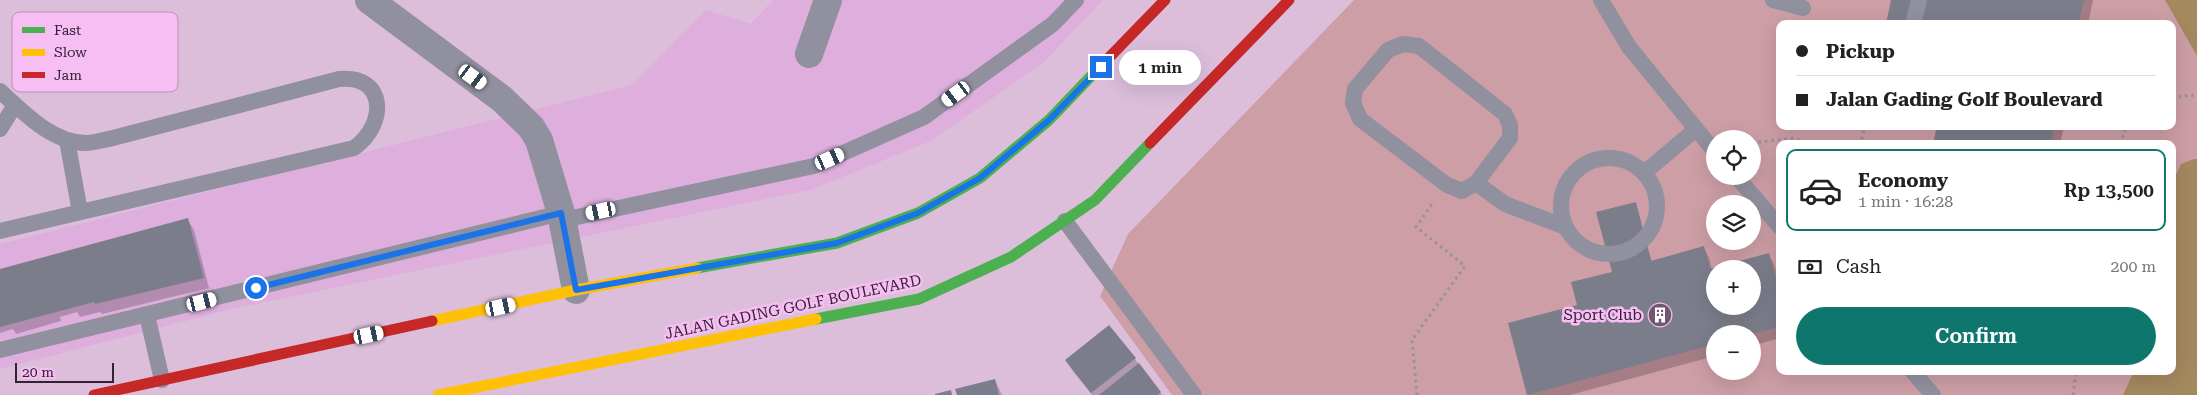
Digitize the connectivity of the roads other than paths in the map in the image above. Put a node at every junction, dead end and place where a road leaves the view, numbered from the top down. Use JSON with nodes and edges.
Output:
{"nodes":[{"id":1,"x":369,"y":0,"type":"edge"},
{"id":2,"x":828,"y":0,"type":"edge"},
{"id":3,"x":1076,"y":0,"type":"edge"},
{"id":4,"x":1165,"y":0,"type":"edge"},
{"id":5,"x":1289,"y":0,"type":"edge"},
{"id":6,"x":1601,"y":0,"type":"edge"},
{"id":7,"x":1773,"y":0,"type":"edge"},
{"id":8,"x":1919,"y":0,"type":"edge"},
{"id":9,"x":1802,"y":11,"type":"edge"},
{"id":10,"x":1914,"y":20,"type":"edge"},
{"id":11,"x":809,"y":54,"type":"dead end"},
{"id":12,"x":0,"y":91,"type":"edge"},
{"id":13,"x":15,"y":105,"type":"junction"},
{"id":14,"x":1696,"y":128,"type":"junction"},
{"id":15,"x":0,"y":129,"type":"edge"},
{"id":16,"x":67,"y":140,"type":"junction"},
{"id":17,"x":1706,"y":141,"type":"edge"},
{"id":18,"x":1644,"y":173,"type":"junction"},
{"id":19,"x":1476,"y":183,"type":"junction"},
{"id":20,"x":1744,"y":185,"type":"edge"},
{"id":21,"x":80,"y":212,"type":"junction"},
{"id":22,"x":562,"y":216,"type":"junction"},
{"id":23,"x":1065,"y":221,"type":"junction"},
{"id":24,"x":1776,"y":222,"type":"edge"},
{"id":25,"x":1564,"y":226,"type":"junction"},
{"id":26,"x":0,"y":231,"type":"edge"},
{"id":27,"x":576,"y":290,"type":"junction"},
{"id":28,"x":147,"y":315,"type":"junction"},
{"id":29,"x":0,"y":350,"type":"edge"},
{"id":30,"x":1916,"y":375,"type":"edge"},
{"id":31,"x":162,"y":380,"type":"junction"},
{"id":32,"x":94,"y":395,"type":"edge"},
{"id":33,"x":438,"y":395,"type":"edge"},
{"id":34,"x":1194,"y":395,"type":"edge"},
{"id":35,"x":1933,"y":395,"type":"edge"}],
"edges":[{"from":1,"to":22,"type":"street"},
{"from":2,"to":11,"type":"street"},
{"from":3,"to":22,"type":"lane"},
{"from":4,"to":27,"type":"main road"},
{"from":5,"to":23,"type":"main road","name":"JALAN GADING GOLF BOULEVARD"},
{"from":6,"to":14,"type":"lane"},
{"from":7,"to":9,"type":"lane"},
{"from":8,"to":10,"type":"lane"},
{"from":12,"to":13,"type":"lane"},
{"from":13,"to":15,"type":"lane"},
{"from":13,"to":16,"type":"lane"},
{"from":14,"to":17,"type":"lane"},
{"from":14,"to":18,"type":"lane"},
{"from":16,"to":21,"type":"lane"},
{"from":16,"to":21,"type":"lane"},
{"from":18,"to":25,"type":"lane"},
{"from":18,"to":25,"type":"lane"},
{"from":19,"to":19,"type":"lane"},
{"from":19,"to":25,"type":"lane"},
{"from":20,"to":24,"type":"lane"},
{"from":21,"to":26,"type":"lane"},
{"from":22,"to":27,"type":"street"},
{"from":22,"to":28,"type":"lane"},
{"from":23,"to":33,"type":"main road","name":"JALAN GADING GOLF BOULEVARD"},
{"from":23,"to":34,"type":"lane"},
{"from":27,"to":31,"type":"main road"},
{"from":28,"to":29,"type":"lane"},
{"from":28,"to":31,"type":"lane"},
{"from":30,"to":35,"type":"lane"},
{"from":31,"to":32,"type":"main road"}]}
